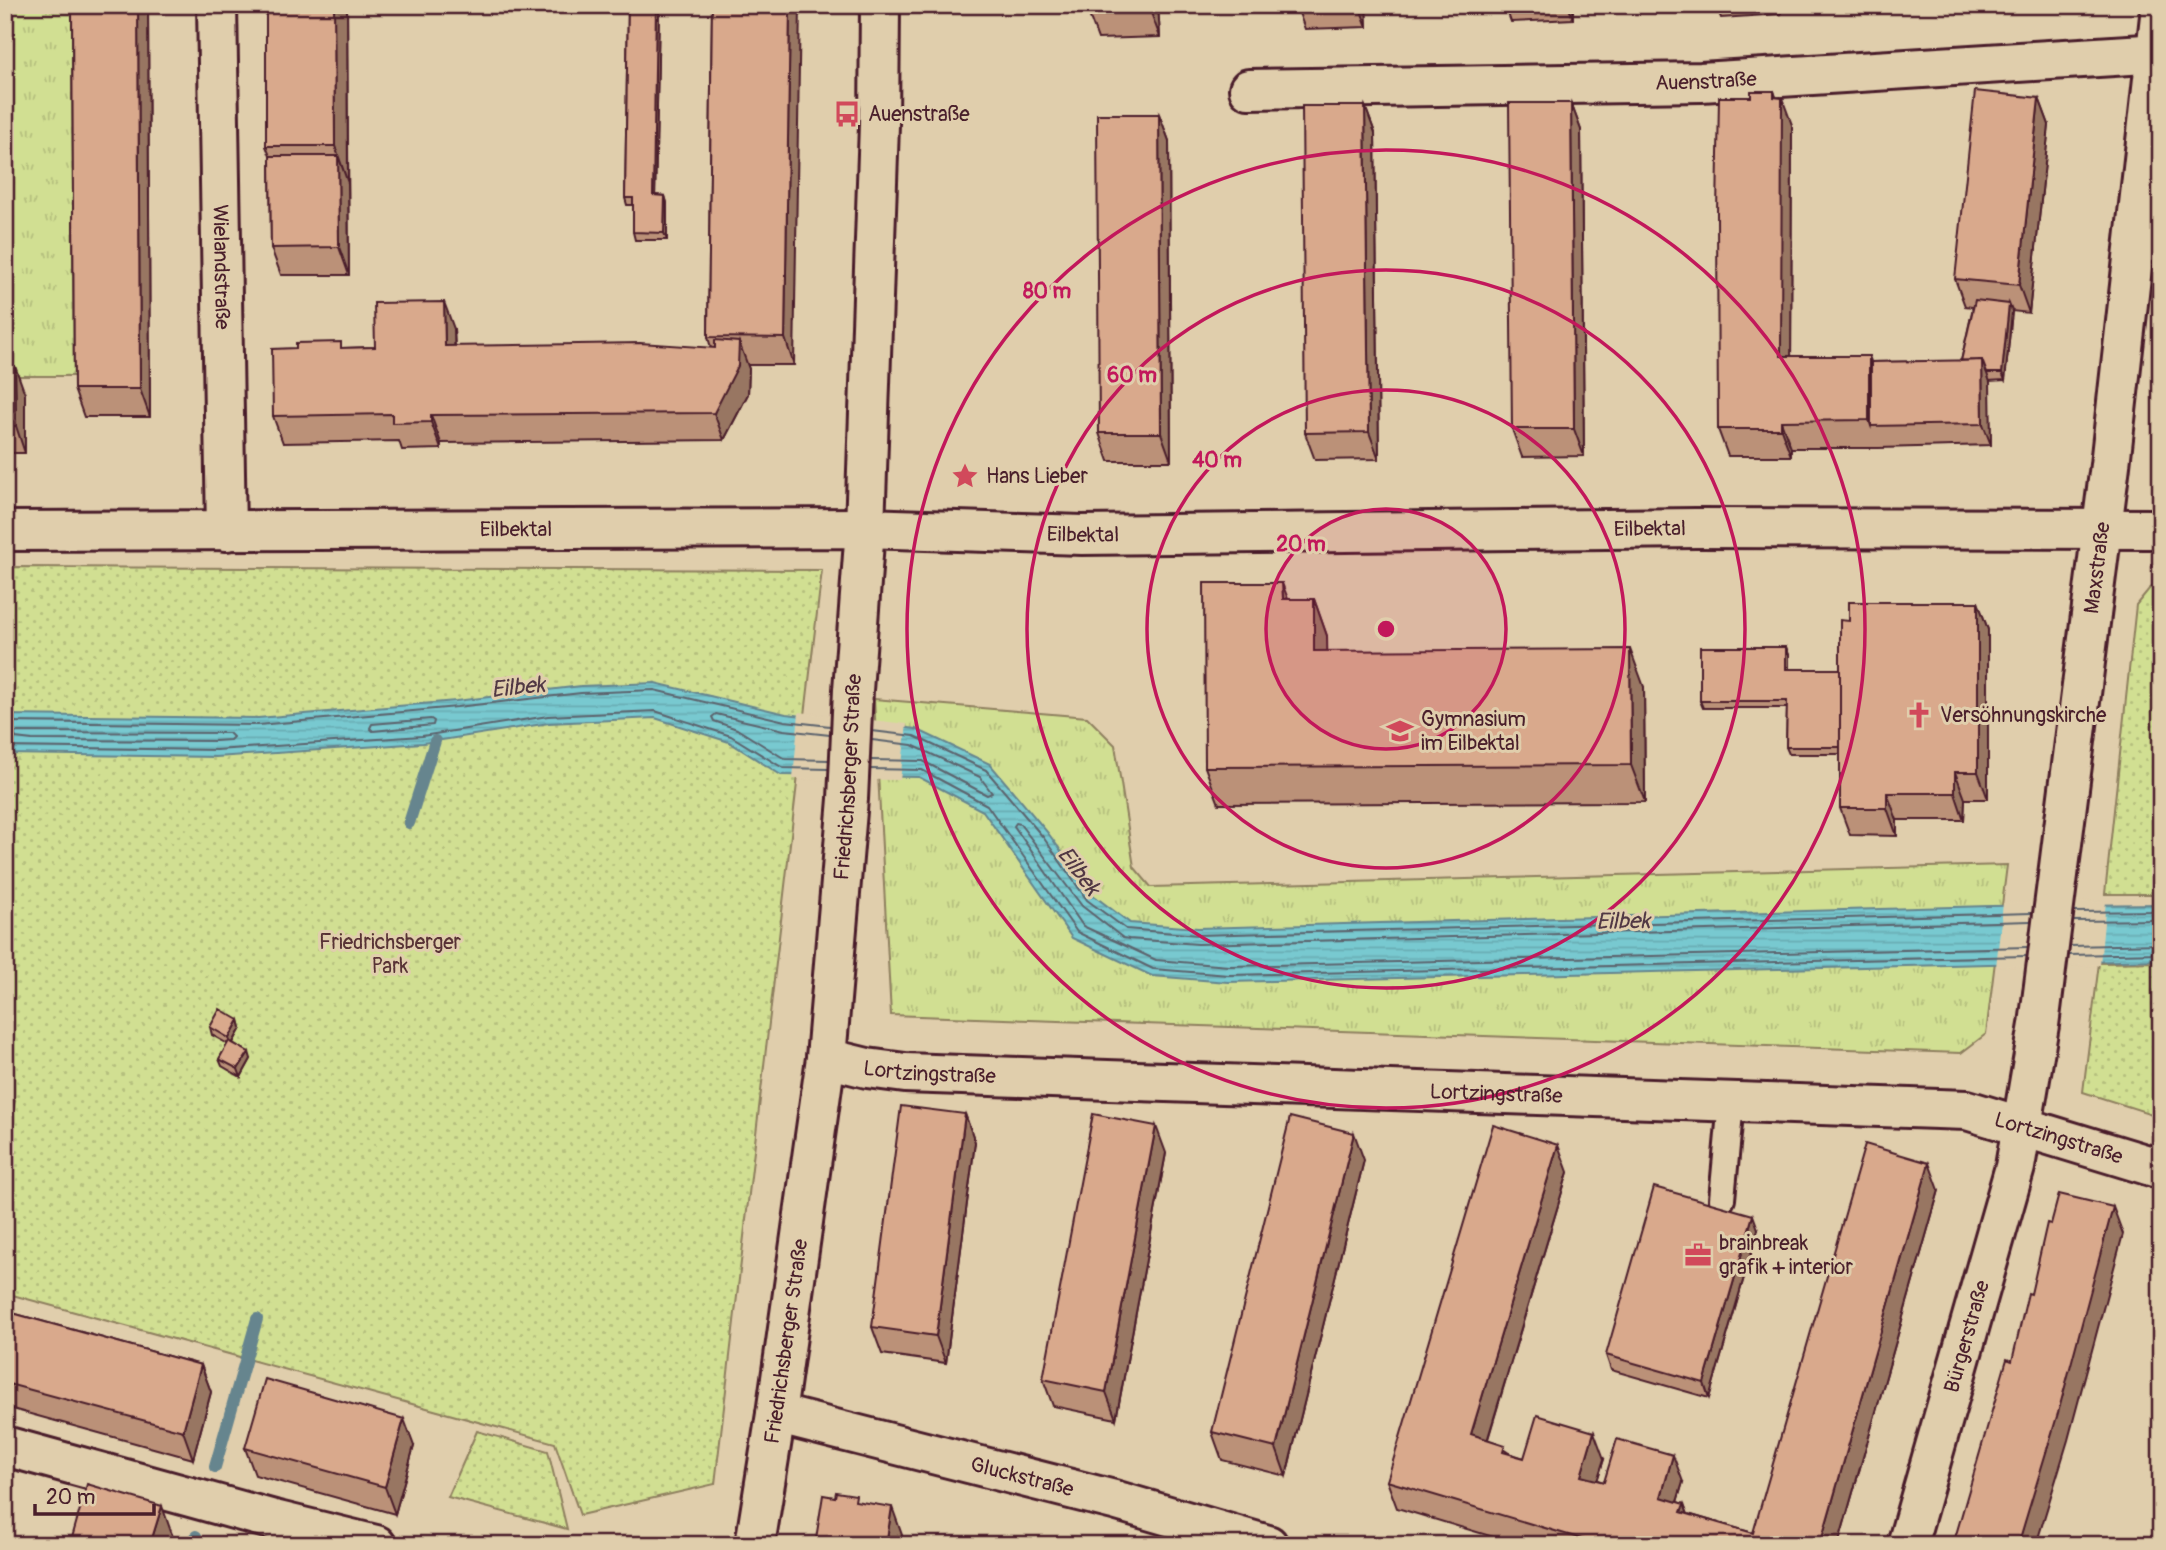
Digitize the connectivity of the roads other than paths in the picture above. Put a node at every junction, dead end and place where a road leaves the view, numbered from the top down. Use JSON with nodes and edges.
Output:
{"nodes":[{"id":1,"x":217,"y":5,"type":"edge"},
{"id":2,"x":880,"y":5,"type":"edge"},
{"id":3,"x":2161,"y":7,"type":"edge"},
{"id":4,"x":2158,"y":54,"type":"edge"},
{"id":5,"x":1248,"y":89,"type":"dead end"},
{"id":6,"x":865,"y":528,"type":"junction"},
{"id":7,"x":2102,"y":528,"type":"junction"},
{"id":8,"x":2161,"y":529,"type":"edge"},
{"id":9,"x":5,"y":531,"type":"edge"},
{"id":10,"x":226,"y":531,"type":"junction"},
{"id":11,"x":825,"y":1058,"type":"junction"},
{"id":12,"x":1731,"y":1102,"type":"junction"},
{"id":13,"x":2022,"y":1126,"type":"junction"},
{"id":14,"x":2161,"y":1169,"type":"edge"},
{"id":15,"x":1722,"y":1199,"type":"dead end"},
{"id":16,"x":776,"y":1414,"type":"junction"},
{"id":17,"x":5,"y":1446,"type":"edge"},
{"id":18,"x":270,"y":1533,"type":"edge"},
{"id":19,"x":376,"y":1545,"type":"edge"},
{"id":20,"x":755,"y":1545,"type":"edge"},
{"id":21,"x":1268,"y":1545,"type":"edge"},
{"id":22,"x":1907,"y":1545,"type":"edge"}],
"edges":[{"from":1,"to":10,"type":"street","name":"Wielandstraße"},
{"from":2,"to":6,"type":"street","name":"Friedrichsberger Straße"},
{"from":3,"to":4,"type":"street","name":"Maxstraße"},
{"from":4,"to":5,"type":"street","name":"Auenstraße"},
{"from":4,"to":7,"type":"street","name":"Maxstraße"},
{"from":6,"to":7,"type":"street","name":"Eilbektal"},
{"from":6,"to":10,"type":"street","name":"Eilbektal"},
{"from":6,"to":11,"type":"street","name":"Friedrichsberger Straße"},
{"from":7,"to":8,"type":"street","name":"Eilbektal"},
{"from":7,"to":13,"type":"street","name":"Maxstraße"},
{"from":9,"to":10,"type":"street","name":"Eilbektal"},
{"from":11,"to":12,"type":"street","name":"Lortzingstraße"},
{"from":11,"to":16,"type":"street","name":"Friedrichsberger Straße"},
{"from":12,"to":13,"type":"street","name":"Lortzingstraße"},
{"from":12,"to":15,"type":"lane"},
{"from":13,"to":14,"type":"street","name":"Lortzingstraße"},
{"from":13,"to":22,"type":"street","name":"Bürgerstraße"},
{"from":16,"to":20,"type":"street","name":"Friedrichsberger Straße"},
{"from":16,"to":21,"type":"street","name":"Gluckstraße"},
{"from":17,"to":18,"type":"street"},
{"from":18,"to":19,"type":"street"}]}
